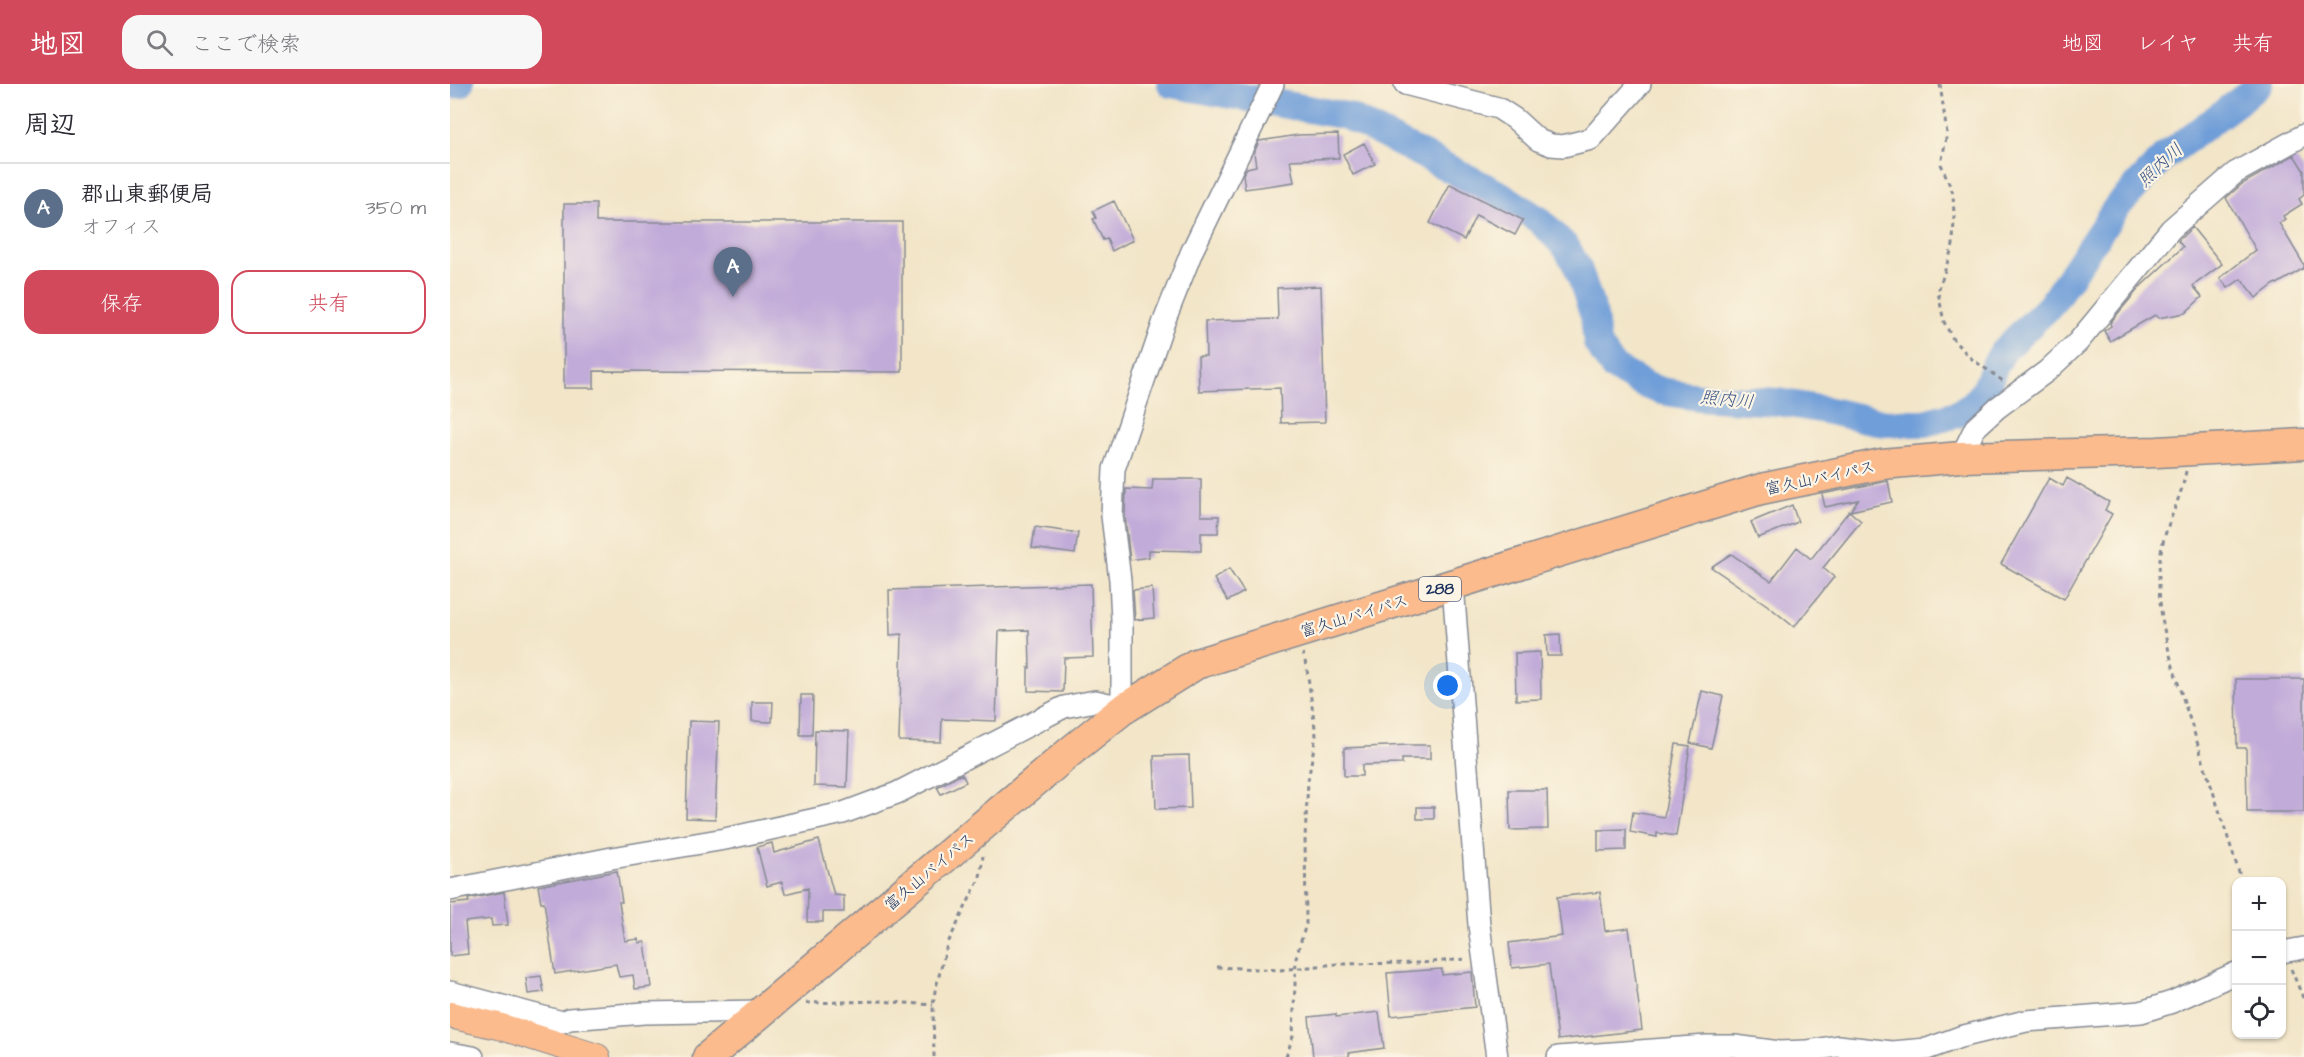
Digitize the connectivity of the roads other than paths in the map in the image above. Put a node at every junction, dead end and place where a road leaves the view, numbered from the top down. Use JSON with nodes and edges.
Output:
{"nodes":[{"id":1,"x":1273,"y":84,"type":"edge"},
{"id":2,"x":1405,"y":84,"type":"edge"},
{"id":3,"x":1640,"y":84,"type":"edge"},
{"id":4,"x":2304,"y":135,"type":"edge"},
{"id":5,"x":2304,"y":444,"type":"edge"},
{"id":6,"x":1961,"y":457,"type":"junction"},
{"id":7,"x":1453,"y":585,"type":"junction"},
{"id":8,"x":1122,"y":710,"type":"junction"},
{"id":9,"x":450,"y":890,"type":"edge"},
{"id":10,"x":2232,"y":975,"type":"edge"},
{"id":11,"x":450,"y":992,"type":"edge"},
{"id":12,"x":767,"y":1007,"type":"junction"},
{"id":13,"x":450,"y":1015,"type":"edge"},
{"id":14,"x":450,"y":1033,"type":"edge"},
{"id":15,"x":450,"y":1053,"type":"edge"},
{"id":16,"x":473,"y":1057,"type":"edge"},
{"id":17,"x":542,"y":1057,"type":"edge"},
{"id":18,"x":597,"y":1057,"type":"edge"},
{"id":19,"x":708,"y":1057,"type":"edge"},
{"id":20,"x":1497,"y":1057,"type":"edge"},
{"id":21,"x":1558,"y":1057,"type":"edge"}],
"edges":[{"from":1,"to":8,"type":"street"},
{"from":2,"to":3,"type":"street"},
{"from":4,"to":6,"type":"street"},
{"from":5,"to":6,"type":"highway","name":"富久山バイパス","number":"288"},
{"from":6,"to":7,"type":"highway","name":"富久山バイパス","number":"288"},
{"from":7,"to":8,"type":"highway","name":"富久山バイパス","number":"288"},
{"from":7,"to":20,"type":"street"},
{"from":8,"to":9,"type":"street"},
{"from":8,"to":12,"type":"highway","name":"富久山バイパス","number":"288"},
{"from":10,"to":21,"type":"street"},
{"from":11,"to":12,"type":"street"},
{"from":12,"to":19,"type":"highway","name":"富久山バイパス","number":"288"},
{"from":13,"to":18,"type":"main road"},
{"from":14,"to":17,"type":"main road"},
{"from":15,"to":16,"type":"street"}]}
